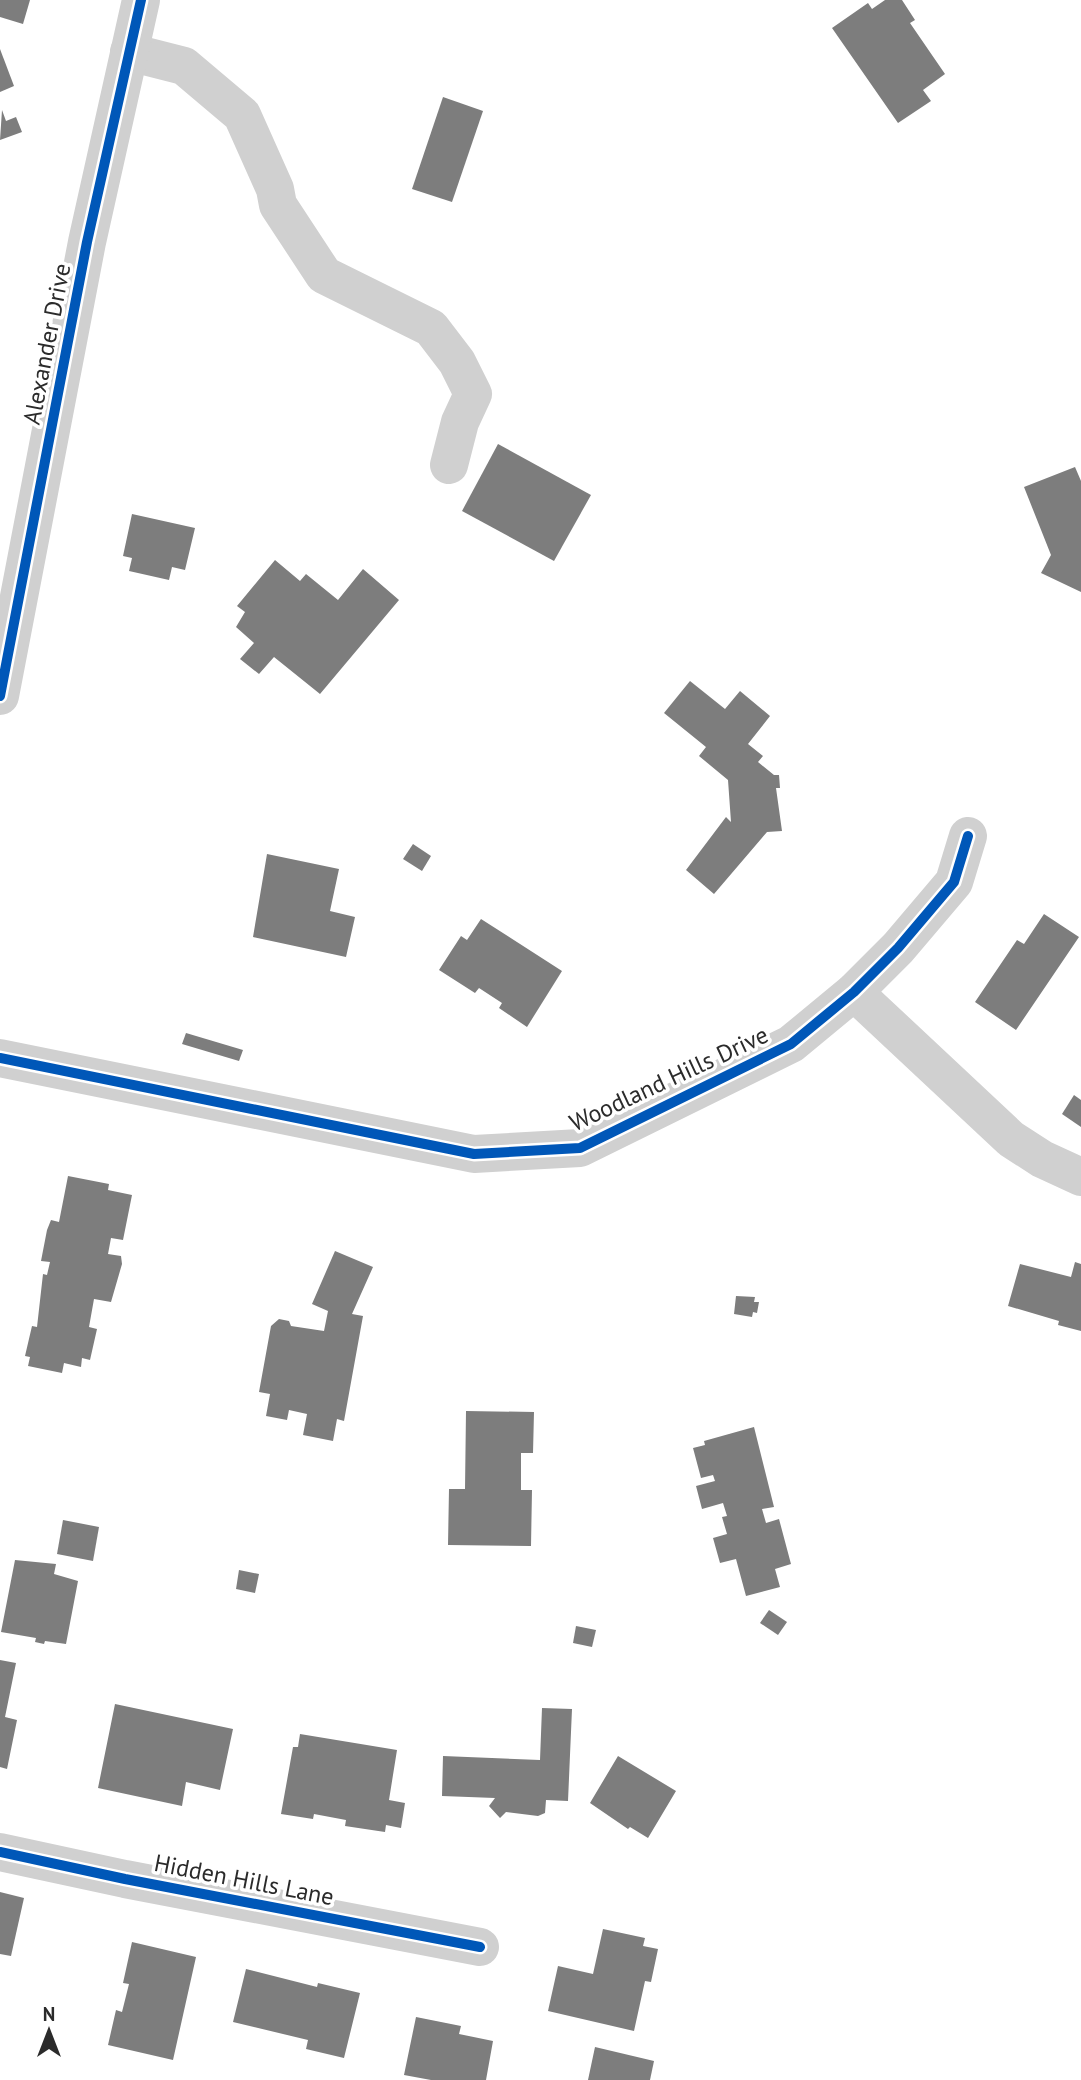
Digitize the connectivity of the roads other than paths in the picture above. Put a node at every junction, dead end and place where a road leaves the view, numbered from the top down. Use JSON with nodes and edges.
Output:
{"nodes":[{"id":1,"x":141,"y":0,"type":"edge"},
{"id":2,"x":129,"y":52,"type":"junction"},
{"id":3,"x":449,"y":465,"type":"dead end"},
{"id":4,"x":0,"y":696,"type":"edge"},
{"id":5,"x":968,"y":836,"type":"dead end"},
{"id":6,"x":854,"y":992,"type":"junction"},
{"id":7,"x":0,"y":1058,"type":"edge"},
{"id":8,"x":1081,"y":1177,"type":"edge"},
{"id":9,"x":0,"y":1852,"type":"edge"},
{"id":10,"x":480,"y":1947,"type":"dead end"}],
"edges":[{"from":1,"to":2,"type":"street","name":"Alexander Drive"},
{"from":2,"to":3,"type":"street"},
{"from":2,"to":4,"type":"street","name":"Alexander Drive"},
{"from":5,"to":6,"type":"street","name":"Woodland Hills Drive"},
{"from":6,"to":7,"type":"street","name":"Woodland Hills Drive"},
{"from":6,"to":8,"type":"street"},
{"from":9,"to":10,"type":"street","name":"Hidden Hills Lane"}]}
